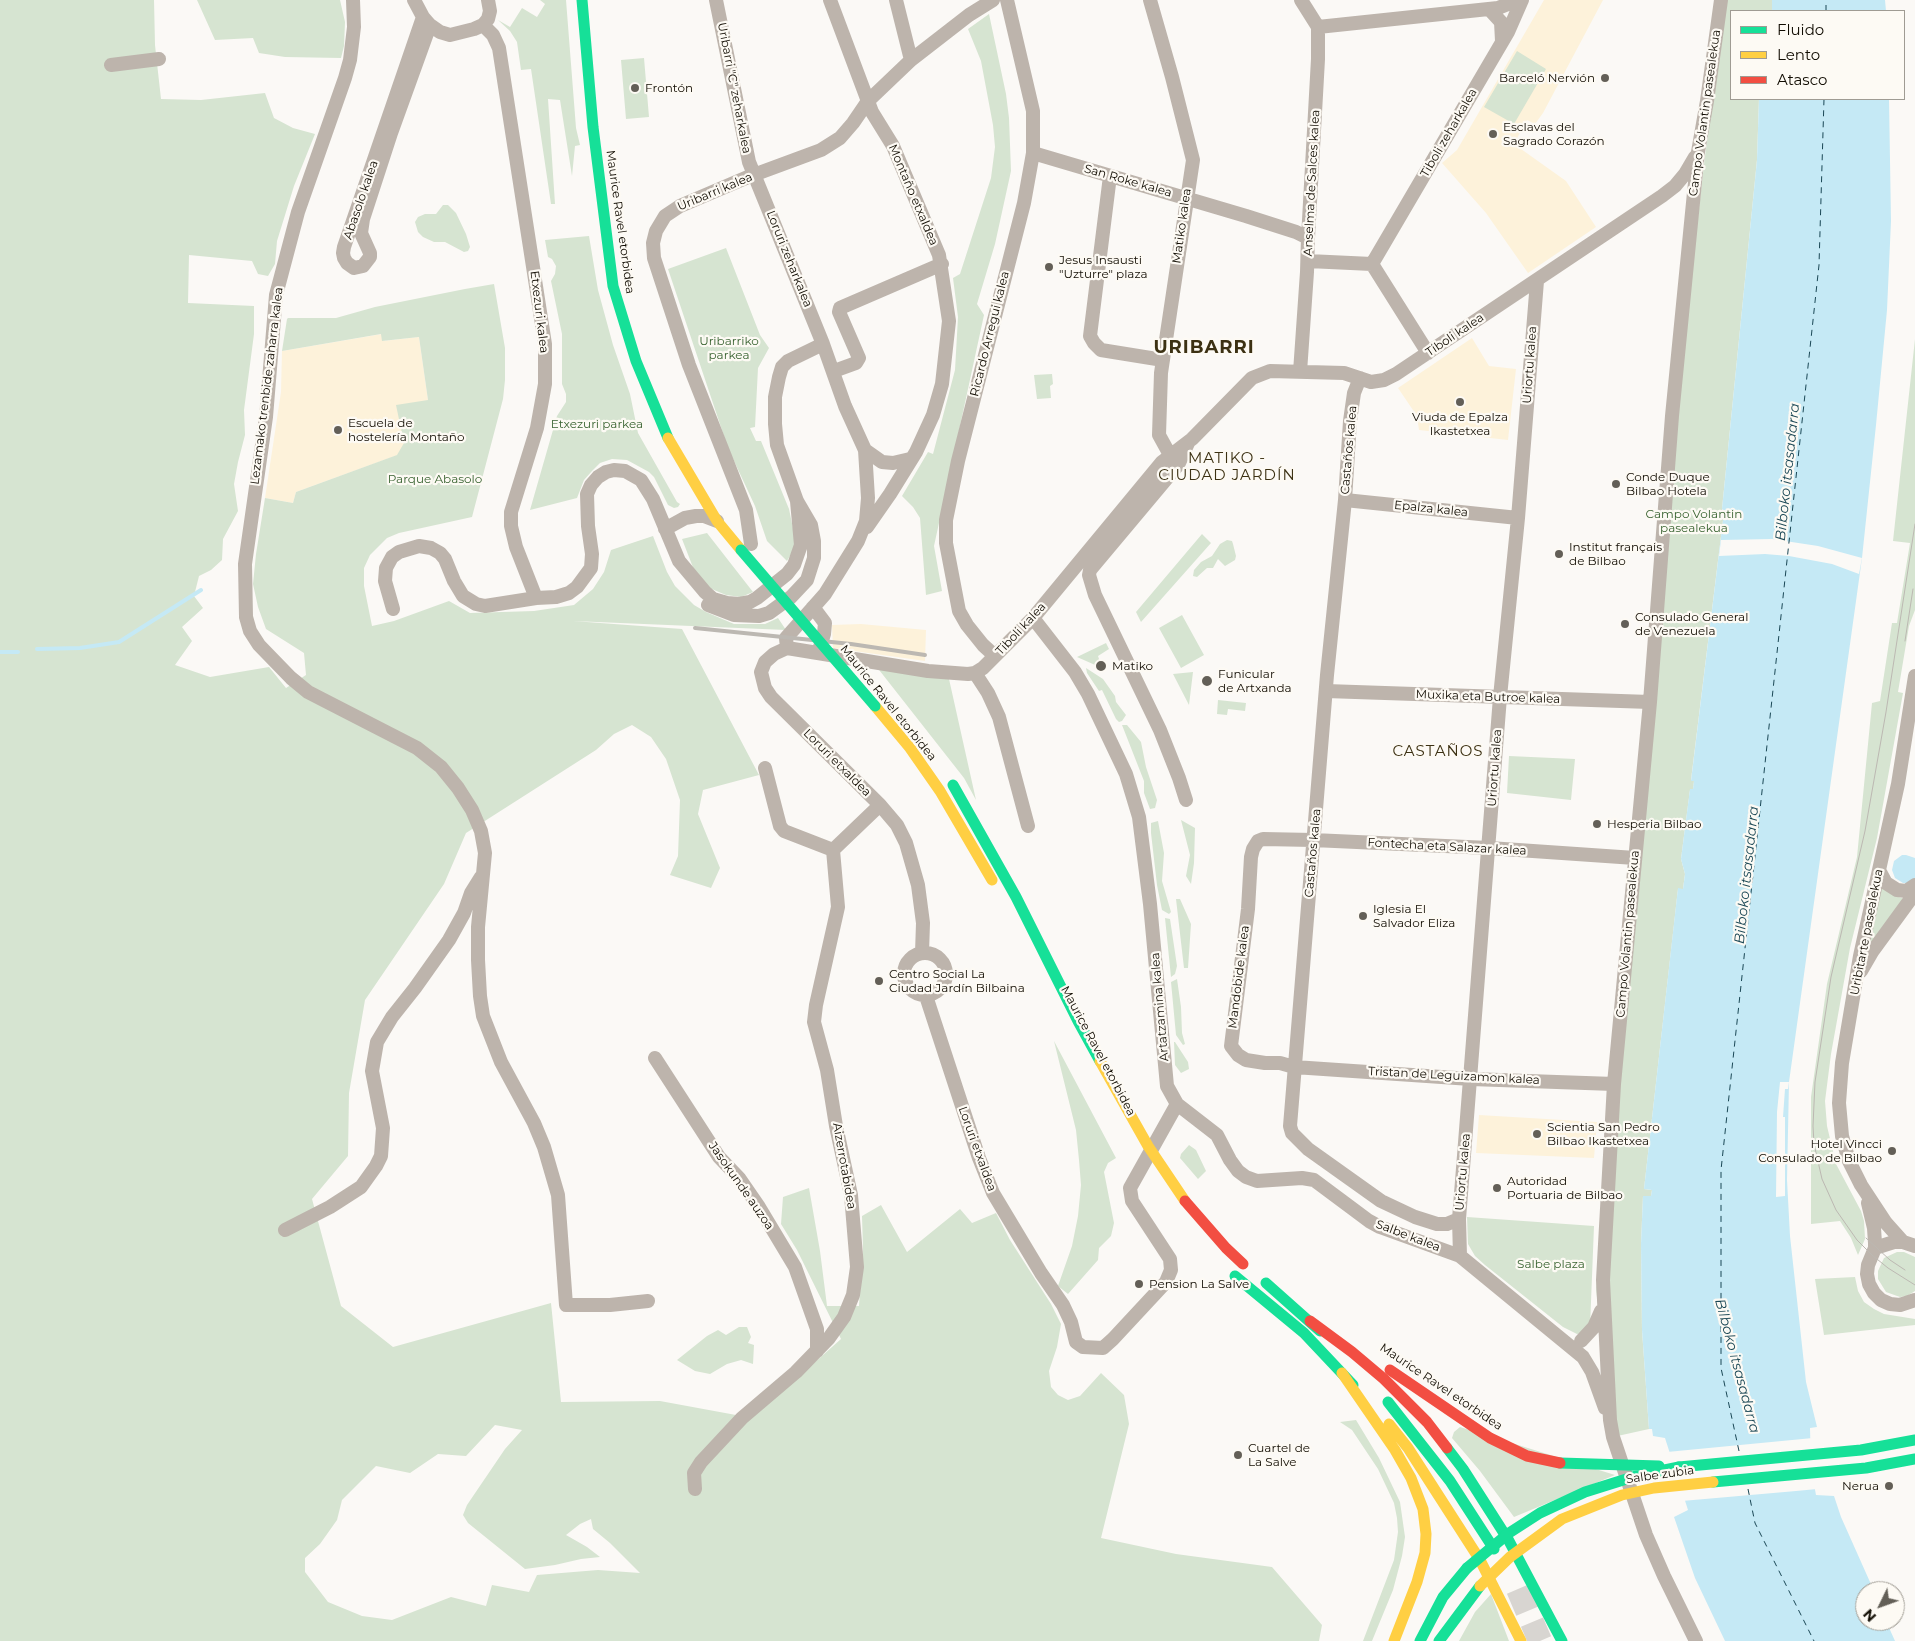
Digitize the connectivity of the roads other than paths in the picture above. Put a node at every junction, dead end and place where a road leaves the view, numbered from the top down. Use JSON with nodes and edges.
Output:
{"nodes":[{"id":1,"x":353,"y":0,"type":"edge"},
{"id":2,"x":414,"y":0,"type":"edge"},
{"id":3,"x":488,"y":0,"type":"edge"},
{"id":4,"x":582,"y":0,"type":"edge"},
{"id":5,"x":716,"y":0,"type":"edge"},
{"id":6,"x":830,"y":0,"type":"edge"},
{"id":7,"x":896,"y":0,"type":"edge"},
{"id":8,"x":991,"y":0,"type":"edge"},
{"id":9,"x":1007,"y":0,"type":"edge"},
{"id":10,"x":1150,"y":0,"type":"edge"},
{"id":11,"x":1301,"y":0,"type":"edge"},
{"id":12,"x":1518,"y":0,"type":"edge"},
{"id":13,"x":1522,"y":0,"type":"edge"},
{"id":14,"x":1721,"y":0,"type":"edge"},
{"id":15,"x":1489,"y":9,"type":"junction"},
{"id":16,"x":426,"y":21,"type":"junction"},
{"id":17,"x":483,"y":25,"type":"junction"},
{"id":18,"x":1318,"y":26,"type":"junction"},
{"id":19,"x":1502,"y":42,"type":"junction"},
{"id":20,"x":159,"y":59,"type":"dead end"},
{"id":21,"x":911,"y":60,"type":"junction"},
{"id":22,"x":111,"y":66,"type":"dead end"},
{"id":23,"x":868,"y":101,"type":"junction"},
{"id":24,"x":1033,"y":152,"type":"junction"},
{"id":25,"x":1698,"y":152,"type":"junction"},
{"id":26,"x":755,"y":175,"type":"junction"},
{"id":27,"x":1110,"y":176,"type":"junction"},
{"id":28,"x":612,"y":184,"type":"dead end"},
{"id":29,"x":1186,"y":198,"type":"junction"},
{"id":30,"x":1308,"y":238,"type":"junction"},
{"id":31,"x":622,"y":260,"type":"dead end"},
{"id":32,"x":1308,"y":262,"type":"junction"},
{"id":33,"x":942,"y":264,"type":"junction"},
{"id":34,"x":1372,"y":264,"type":"junction"},
{"id":35,"x":1536,"y":281,"type":"junction"},
{"id":36,"x":824,"y":344,"type":"junction"},
{"id":37,"x":1428,"y":353,"type":"junction"},
{"id":38,"x":1163,"y":360,"type":"junction"},
{"id":39,"x":834,"y":371,"type":"junction"},
{"id":40,"x":1300,"y":372,"type":"junction"},
{"id":41,"x":1360,"y":378,"type":"junction"},
{"id":42,"x":1190,"y":440,"type":"junction"},
{"id":43,"x":865,"y":450,"type":"junction"},
{"id":44,"x":1170,"y":455,"type":"junction"},
{"id":45,"x":910,"y":459,"type":"junction"},
{"id":46,"x":696,"y":490,"type":"junction"},
{"id":47,"x":1344,"y":500,"type":"junction"},
{"id":48,"x":797,"y":501,"type":"junction"},
{"id":49,"x":685,"y":518,"type":"junction"},
{"id":50,"x":1518,"y":518,"type":"junction"},
{"id":51,"x":734,"y":520,"type":"dead end"},
{"id":52,"x":717,"y":521,"type":"junction"},
{"id":53,"x":665,"y":530,"type":"junction"},
{"id":54,"x":858,"y":541,"type":"junction"},
{"id":55,"x":750,"y":548,"type":"junction"},
{"id":56,"x":679,"y":561,"type":"junction"},
{"id":57,"x":776,"y":572,"type":"dead end"},
{"id":58,"x":536,"y":598,"type":"junction"},
{"id":59,"x":813,"y":607,"type":"junction"},
{"id":60,"x":393,"y":609,"type":"dead end"},
{"id":61,"x":1033,"y":618,"type":"junction"},
{"id":62,"x":786,"y":648,"type":"junction"},
{"id":63,"x":813,"y":652,"type":"junction"},
{"id":64,"x":995,"y":656,"type":"junction"},
{"id":65,"x":975,"y":673,"type":"junction"},
{"id":66,"x":866,"y":674,"type":"dead end"},
{"id":67,"x":1915,"y":676,"type":"edge"},
{"id":68,"x":1326,"y":692,"type":"junction"},
{"id":69,"x":1500,"y":697,"type":"junction"},
{"id":70,"x":1650,"y":702,"type":"junction"},
{"id":71,"x":765,"y":768,"type":"dead end"},
{"id":72,"x":948,"y":778,"type":"dead end"},
{"id":73,"x":1186,"y":800,"type":"dead end"},
{"id":74,"x":880,"y":805,"type":"junction"},
{"id":75,"x":1028,"y":826,"type":"dead end"},
{"id":76,"x":1314,"y":840,"type":"junction"},
{"id":77,"x":1258,"y":841,"type":"joint"},
{"id":78,"x":1489,"y":848,"type":"junction"},
{"id":79,"x":833,"y":850,"type":"junction"},
{"id":80,"x":1635,"y":858,"type":"junction"},
{"id":81,"x":1879,"y":870,"type":"junction"},
{"id":82,"x":484,"y":872,"type":"junction"},
{"id":83,"x":1915,"y":886,"type":"edge"},
{"id":84,"x":996,"y":888,"type":"dead end"},
{"id":85,"x":1915,"y":893,"type":"edge"},
{"id":86,"x":1023,"y":937,"type":"dead end"},
{"id":87,"x":922,"y":953,"type":"junction"},
{"id":88,"x":1857,"y":978,"type":"junction"},
{"id":89,"x":926,"y":996,"type":"junction"},
{"id":90,"x":1076,"y":1041,"type":"dead end"},
{"id":91,"x":655,"y":1058,"type":"dead end"},
{"id":92,"x":1294,"y":1067,"type":"junction"},
{"id":93,"x":1471,"y":1079,"type":"junction"},
{"id":94,"x":1614,"y":1084,"type":"junction"},
{"id":95,"x":1176,"y":1104,"type":"junction"},
{"id":96,"x":1136,"y":1152,"type":"dead end"},
{"id":97,"x":1149,"y":1172,"type":"dead end"},
{"id":98,"x":1861,"y":1186,"type":"junction"},
{"id":99,"x":1459,"y":1219,"type":"junction"},
{"id":100,"x":286,"y":1230,"type":"dead end"},
{"id":101,"x":1909,"y":1244,"type":"edge"},
{"id":102,"x":1875,"y":1248,"type":"junction"},
{"id":103,"x":1460,"y":1256,"type":"junction"},
{"id":104,"x":1229,"y":1270,"type":"dead end"},
{"id":105,"x":1258,"y":1276,"type":"junction"},
{"id":106,"x":648,"y":1301,"type":"dead end"},
{"id":107,"x":1603,"y":1303,"type":"junction"},
{"id":108,"x":1913,"y":1303,"type":"edge"},
{"id":109,"x":1304,"y":1333,"type":"junction"},
{"id":110,"x":1575,"y":1343,"type":"junction"},
{"id":111,"x":817,"y":1351,"type":"junction"},
{"id":112,"x":1606,"y":1359,"type":"junction"},
{"id":113,"x":1370,"y":1389,"type":"junction"},
{"id":114,"x":1610,"y":1420,"type":"junction"},
{"id":115,"x":1915,"y":1440,"type":"edge"},
{"id":116,"x":1915,"y":1459,"type":"edge"},
{"id":117,"x":1679,"y":1467,"type":"junction"},
{"id":118,"x":695,"y":1489,"type":"dead end"},
{"id":119,"x":1508,"y":1572,"type":"dead end"},
{"id":120,"x":1477,"y":1583,"type":"junction"},
{"id":121,"x":1422,"y":1636,"type":"edge"},
{"id":122,"x":1394,"y":1641,"type":"edge"},
{"id":123,"x":1439,"y":1641,"type":"edge"},
{"id":124,"x":1521,"y":1641,"type":"edge"},
{"id":125,"x":1562,"y":1641,"type":"edge"},
{"id":126,"x":1696,"y":1641,"type":"edge"}],
"edges":[{"from":1,"to":82,"type":"street","name":"Lezamako trenbide zaharra kalea"},
{"from":2,"to":16,"type":"street"},
{"from":3,"to":17,"type":"street"},
{"from":4,"to":46,"type":"main road","name":"Maurice Ravel etorbidea"},
{"from":5,"to":26,"type":"street","name":"Uribarri \"C\" zeharkalea"},
{"from":6,"to":23,"type":"street","name":"Montaño etxaldea"},
{"from":7,"to":21,"type":"street"},
{"from":8,"to":21,"type":"street","name":"Uribarri kalea"},
{"from":9,"to":24,"type":"street","name":"Ricardo Arregui kalea"},
{"from":10,"to":29,"type":"street","name":"Matiko kalea"},
{"from":11,"to":18,"type":"street"},
{"from":12,"to":15,"type":"street"},
{"from":13,"to":19,"type":"street","name":"Tiboli zeharkalea"},
{"from":14,"to":25,"type":"street","name":"Campo Volantin pasealekua"},
{"from":15,"to":18,"type":"street"},
{"from":15,"to":19,"type":"street"},
{"from":16,"to":16,"type":"street","name":"Abasolo kalea"},
{"from":16,"to":17,"type":"street"},
{"from":17,"to":58,"type":"street","name":"Etxezuri kalea"},
{"from":18,"to":30,"type":"street","name":"Anselma de Salces kalea"},
{"from":19,"to":34,"type":"street","name":"Tiboli zeharkalea"},
{"from":20,"to":22,"type":"street"},
{"from":21,"to":23,"type":"street","name":"Uribarri kalea"},
{"from":23,"to":26,"type":"street","name":"Uribarri kalea"},
{"from":23,"to":33,"type":"street","name":"Montaño etxaldea"},
{"from":24,"to":27,"type":"street","name":"San Roke kalea"},
{"from":24,"to":64,"type":"street","name":"Ricardo Arregui kalea"},
{"from":25,"to":35,"type":"street","name":"Tiboli kalea"},
{"from":25,"to":70,"type":"street","name":"Campo Volantin pasealekua"},
{"from":26,"to":36,"type":"street","name":"Loruri zeharkalea"},
{"from":26,"to":55,"type":"street","name":"Uribarri kalea"},
{"from":27,"to":29,"type":"street","name":"San Roke kalea"},
{"from":27,"to":38,"type":"street"},
{"from":28,"to":31,"type":"main road","name":"Maurice Ravel etorbidea"},
{"from":29,"to":30,"type":"street","name":"San Roke kalea"},
{"from":29,"to":38,"type":"street","name":"Matiko kalea"},
{"from":30,"to":32,"type":"street","name":"Anselma de Salces kalea"},
{"from":32,"to":34,"type":"street"},
{"from":32,"to":40,"type":"street","name":"Anselma de Salces kalea"},
{"from":33,"to":39,"type":"street"},
{"from":33,"to":45,"type":"street","name":"Montaño etxaldea"},
{"from":34,"to":37,"type":"street"},
{"from":35,"to":37,"type":"street","name":"Tiboli kalea"},
{"from":35,"to":50,"type":"street","name":"Uriortu kalea"},
{"from":36,"to":39,"type":"street","name":"Loruri zeharkalea"},
{"from":36,"to":48,"type":"street"},
{"from":37,"to":41,"type":"street","name":"Tiboli kalea"},
{"from":38,"to":44,"type":"street","name":"Matiko kalea"},
{"from":39,"to":43,"type":"street","name":"Loruri zeharkalea"},
{"from":40,"to":41,"type":"street","name":"Tiboli kalea"},
{"from":40,"to":42,"type":"street","name":"Tiboli kalea"},
{"from":41,"to":47,"type":"street","name":"Castaños kalea"},
{"from":42,"to":44,"type":"street","name":"Tiboli kalea"},
{"from":42,"to":73,"type":"street","name":"Tiboli kalea"},
{"from":43,"to":45,"type":"street"},
{"from":43,"to":54,"type":"street","name":"Loruri zeharkalea"},
{"from":44,"to":61,"type":"street","name":"Tiboli kalea"},
{"from":45,"to":54,"type":"street","name":"Montaño etxaldea"},
{"from":46,"to":49,"type":"street"},
{"from":46,"to":52,"type":"main road","name":"Maurice Ravel etorbidea"},
{"from":47,"to":50,"type":"street","name":"Epalza kalea"},
{"from":47,"to":68,"type":"street","name":"Castaños kalea"},
{"from":48,"to":56,"type":"street"},
{"from":48,"to":56,"type":"street"},
{"from":49,"to":52,"type":"street"},
{"from":49,"to":53,"type":"street"},
{"from":50,"to":69,"type":"street","name":"Uriortu kalea"},
{"from":51,"to":55,"type":"main road","name":"Maurice Ravel etorbidea"},
{"from":52,"to":55,"type":"main road","name":"Maurice Ravel etorbidea"},
{"from":53,"to":56,"type":"street"},
{"from":53,"to":58,"type":"street"},
{"from":54,"to":59,"type":"street","name":"Loruri zeharkalea"},
{"from":55,"to":84,"type":"main road","name":"Maurice Ravel etorbidea","bridge":true},
{"from":57,"to":66,"type":"main road","name":"Maurice Ravel etorbidea"},
{"from":58,"to":60,"type":"street"},
{"from":59,"to":62,"type":"street","name":"Loruri zeharkalea"},
{"from":59,"to":63,"type":"street"},
{"from":61,"to":64,"type":"street","name":"Tiboli kalea"},
{"from":61,"to":95,"type":"street","name":"Artatzamina kalea"},
{"from":62,"to":63,"type":"street"},
{"from":62,"to":74,"type":"street","name":"Loruri etxaldea"},
{"from":63,"to":65,"type":"street"},
{"from":64,"to":65,"type":"street","name":"Tiboli kalea"},
{"from":65,"to":75,"type":"street"},
{"from":67,"to":81,"type":"street","name":"Uribitarte pasealekua"},
{"from":68,"to":69,"type":"street","name":"Muxika eta Butroe kalea"},
{"from":68,"to":76,"type":"street","name":"Castaños kalea"},
{"from":69,"to":70,"type":"street","name":"Muxika eta Butroe kalea"},
{"from":69,"to":78,"type":"street","name":"Uriortu kalea"},
{"from":70,"to":80,"type":"street","name":"Campo Volantin pasealekua"},
{"from":71,"to":79,"type":"street"},
{"from":72,"to":105,"type":"main road","name":"Maurice Ravel etorbidea","bridge":true},
{"from":74,"to":79,"type":"street"},
{"from":74,"to":87,"type":"street","name":"Loruri etxaldea"},
{"from":76,"to":77,"type":"street","name":"Fontecha eta Salazar kalea"},
{"from":76,"to":78,"type":"street","name":"Fontecha eta Salazar kalea"},
{"from":76,"to":92,"type":"street","name":"Castaños kalea"},
{"from":77,"to":92,"type":"street","name":"Mandobide kalea"},
{"from":78,"to":80,"type":"street","name":"Fontecha eta Salazar kalea"},
{"from":78,"to":93,"type":"street","name":"Uriortu kalea"},
{"from":79,"to":111,"type":"street","name":"Aizerrotabidea"},
{"from":80,"to":94,"type":"street","name":"Campo Volantin pasealekua"},
{"from":81,"to":83,"type":"street"},
{"from":81,"to":88,"type":"street","name":"Uribitarte pasealekua"},
{"from":82,"to":100,"type":"street"},
{"from":82,"to":106,"type":"street"},
{"from":85,"to":88,"type":"street"},
{"from":86,"to":90,"type":"main road","name":"Maurice Ravel etorbidea"},
{"from":87,"to":89,"type":"street"},
{"from":87,"to":89,"type":"street"},
{"from":88,"to":98,"type":"street","name":"Uribitarte pasealekua"},
{"from":89,"to":95,"type":"street","name":"Loruri etxaldea"},
{"from":91,"to":111,"type":"street","name":"Jasokunde auzoa"},
{"from":92,"to":93,"type":"street","name":"Tristan de Leguizamon kalea"},
{"from":92,"to":99,"type":"street","name":"Castaños kalea"},
{"from":93,"to":94,"type":"street","name":"Tristan de Leguizamon kalea"},
{"from":93,"to":99,"type":"street","name":"Uriortu kalea"},
{"from":94,"to":107,"type":"street","name":"Campo Volantin pasealekua"},
{"from":95,"to":103,"type":"street","name":"Salbe kalea"},
{"from":96,"to":97,"type":"main road"},
{"from":98,"to":101,"type":"street","name":"Uribitarte pasealekua"},
{"from":98,"to":102,"type":"street","name":"Uribitarte pasealekua"},
{"from":99,"to":103,"type":"street","name":"Uriortu kalea"},
{"from":101,"to":102,"type":"street"},
{"from":102,"to":108,"type":"street"},
{"from":103,"to":110,"type":"street","name":"Salbe kalea"},
{"from":104,"to":109,"type":"main road"},
{"from":105,"to":113,"type":"main road","name":"Maurice Ravel etorbidea"},
{"from":105,"to":117,"type":"main road","name":"Maurice Ravel etorbidea","bridge":true},
{"from":107,"to":110,"type":"street","name":"Campo Volantin pasealekua"},
{"from":107,"to":112,"type":"street","name":"Campo Volantin pasealekua"},
{"from":109,"to":113,"type":"main road"},
{"from":109,"to":113,"type":"main road"},
{"from":110,"to":112,"type":"street"},
{"from":110,"to":114,"type":"street","name":"Salbe kalea"},
{"from":111,"to":118,"type":"street","name":"Aizerrotabidea"},
{"from":112,"to":114,"type":"street","name":"Campo Volantin pasealekua"},
{"from":113,"to":119,"type":"main road"},
{"from":113,"to":122,"type":"main road"},
{"from":113,"to":124,"type":"main road"},
{"from":113,"to":125,"type":"main road"},
{"from":114,"to":126,"type":"street","name":"Campo Volantin pasealekua"},
{"from":115,"to":117,"type":"main road","name":"Salbe zubia"},
{"from":116,"to":120,"type":"main road","name":"Salbe zubia","bridge":true},
{"from":117,"to":121,"type":"main road","bridge":true},
{"from":120,"to":121,"type":"main road","name":"Salbe zubia"},
{"from":120,"to":123,"type":"main road"}]}
